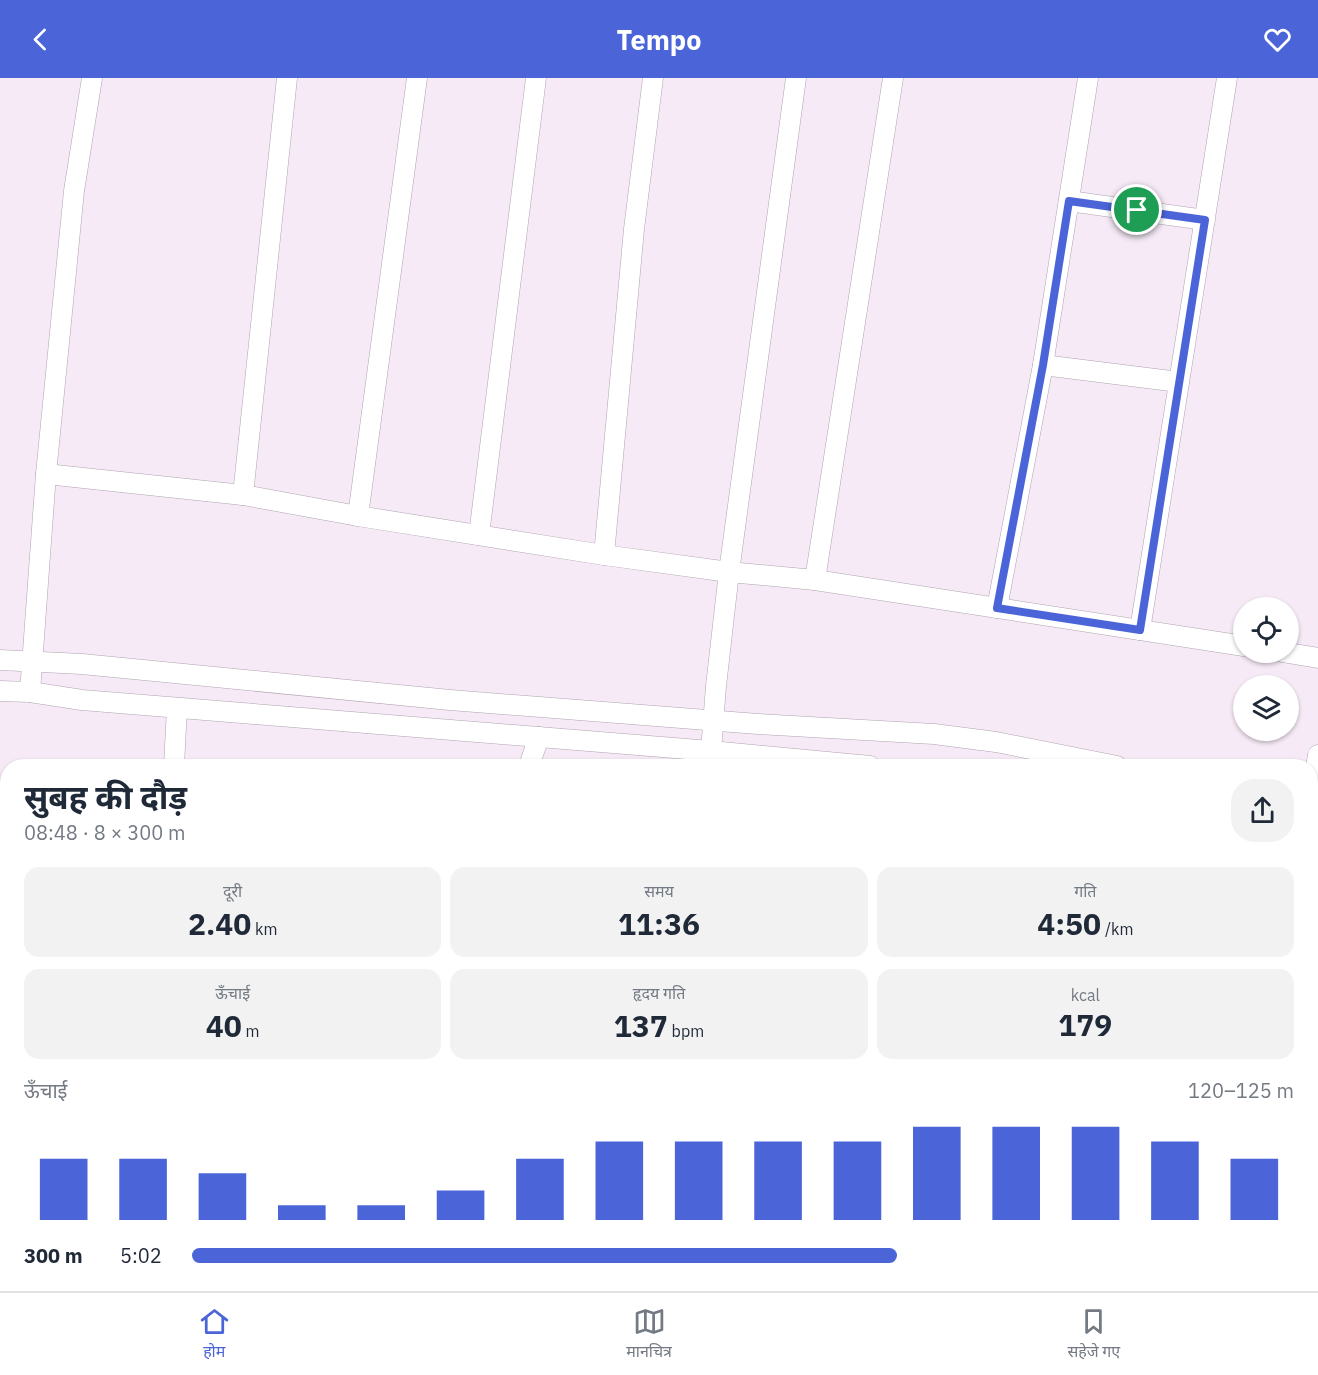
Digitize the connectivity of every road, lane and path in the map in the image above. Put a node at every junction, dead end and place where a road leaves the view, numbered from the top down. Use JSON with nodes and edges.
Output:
{"nodes":[{"id":1,"x":92,"y":78,"type":"edge"},
{"id":2,"x":287,"y":78,"type":"edge"},
{"id":3,"x":417,"y":78,"type":"edge"},
{"id":4,"x":536,"y":78,"type":"edge"},
{"id":5,"x":653,"y":78,"type":"edge"},
{"id":6,"x":796,"y":78,"type":"edge"},
{"id":7,"x":893,"y":78,"type":"edge"},
{"id":8,"x":1088,"y":78,"type":"edge"},
{"id":9,"x":1227,"y":78,"type":"edge"},
{"id":10,"x":1069,"y":201,"type":"junction"},
{"id":11,"x":1205,"y":220,"type":"junction"},
{"id":12,"x":1043,"y":365,"type":"junction"},
{"id":13,"x":1179,"y":382,"type":"junction"},
{"id":14,"x":46,"y":474,"type":"junction"},
{"id":15,"x":243,"y":495,"type":"junction"},
{"id":16,"x":358,"y":516,"type":"junction"},
{"id":17,"x":478,"y":535,"type":"junction"},
{"id":18,"x":604,"y":555,"type":"junction"},
{"id":19,"x":729,"y":572,"type":"junction"},
{"id":20,"x":815,"y":580,"type":"junction"},
{"id":21,"x":997,"y":608,"type":"junction"},
{"id":22,"x":1140,"y":630,"type":"junction"},
{"id":23,"x":1233,"y":644,"type":"edge"},
{"id":24,"x":1299,"y":655,"type":"edge"},
{"id":25,"x":1318,"y":658,"type":"edge"},
{"id":26,"x":0,"y":660,"type":"edge"},
{"id":27,"x":32,"y":662,"type":"junction"},
{"id":28,"x":0,"y":691,"type":"edge"},
{"id":29,"x":30,"y":692,"type":"junction"},
{"id":30,"x":177,"y":708,"type":"junction"},
{"id":31,"x":713,"y":721,"type":"junction"},
{"id":32,"x":539,"y":737,"type":"junction"},
{"id":33,"x":711,"y":751,"type":"junction"},
{"id":34,"x":174,"y":759,"type":"edge"},
{"id":35,"x":531,"y":759,"type":"edge"},
{"id":36,"x":796,"y":759,"type":"edge"},
{"id":37,"x":1082,"y":759,"type":"edge"}],
"edges":[{"from":1,"to":14,"type":"street"},
{"from":2,"to":15,"type":"street"},
{"from":3,"to":16,"type":"street"},
{"from":4,"to":17,"type":"street"},
{"from":5,"to":18,"type":"street"},
{"from":6,"to":19,"type":"street"},
{"from":7,"to":20,"type":"street"},
{"from":8,"to":10,"type":"street"},
{"from":9,"to":11,"type":"street"},
{"from":10,"to":11,"type":"street"},
{"from":10,"to":12,"type":"street"},
{"from":11,"to":13,"type":"street"},
{"from":12,"to":13,"type":"street"},
{"from":12,"to":21,"type":"street"},
{"from":13,"to":22,"type":"street"},
{"from":14,"to":15,"type":"street"},
{"from":14,"to":27,"type":"street"},
{"from":15,"to":16,"type":"street"},
{"from":16,"to":17,"type":"street"},
{"from":17,"to":18,"type":"street"},
{"from":18,"to":19,"type":"street"},
{"from":19,"to":20,"type":"street"},
{"from":19,"to":31,"type":"street"},
{"from":20,"to":21,"type":"street"},
{"from":21,"to":22,"type":"street"},
{"from":22,"to":23,"type":"street"},
{"from":24,"to":25,"type":"street"},
{"from":26,"to":27,"type":"street"},
{"from":27,"to":29,"type":"street"},
{"from":27,"to":31,"type":"street"},
{"from":28,"to":29,"type":"street"},
{"from":29,"to":30,"type":"street"},
{"from":30,"to":32,"type":"street"},
{"from":30,"to":34,"type":"street"},
{"from":31,"to":33,"type":"street"},
{"from":31,"to":37,"type":"street"},
{"from":32,"to":33,"type":"street"},
{"from":32,"to":35,"type":"street"},
{"from":33,"to":36,"type":"street"}]}
